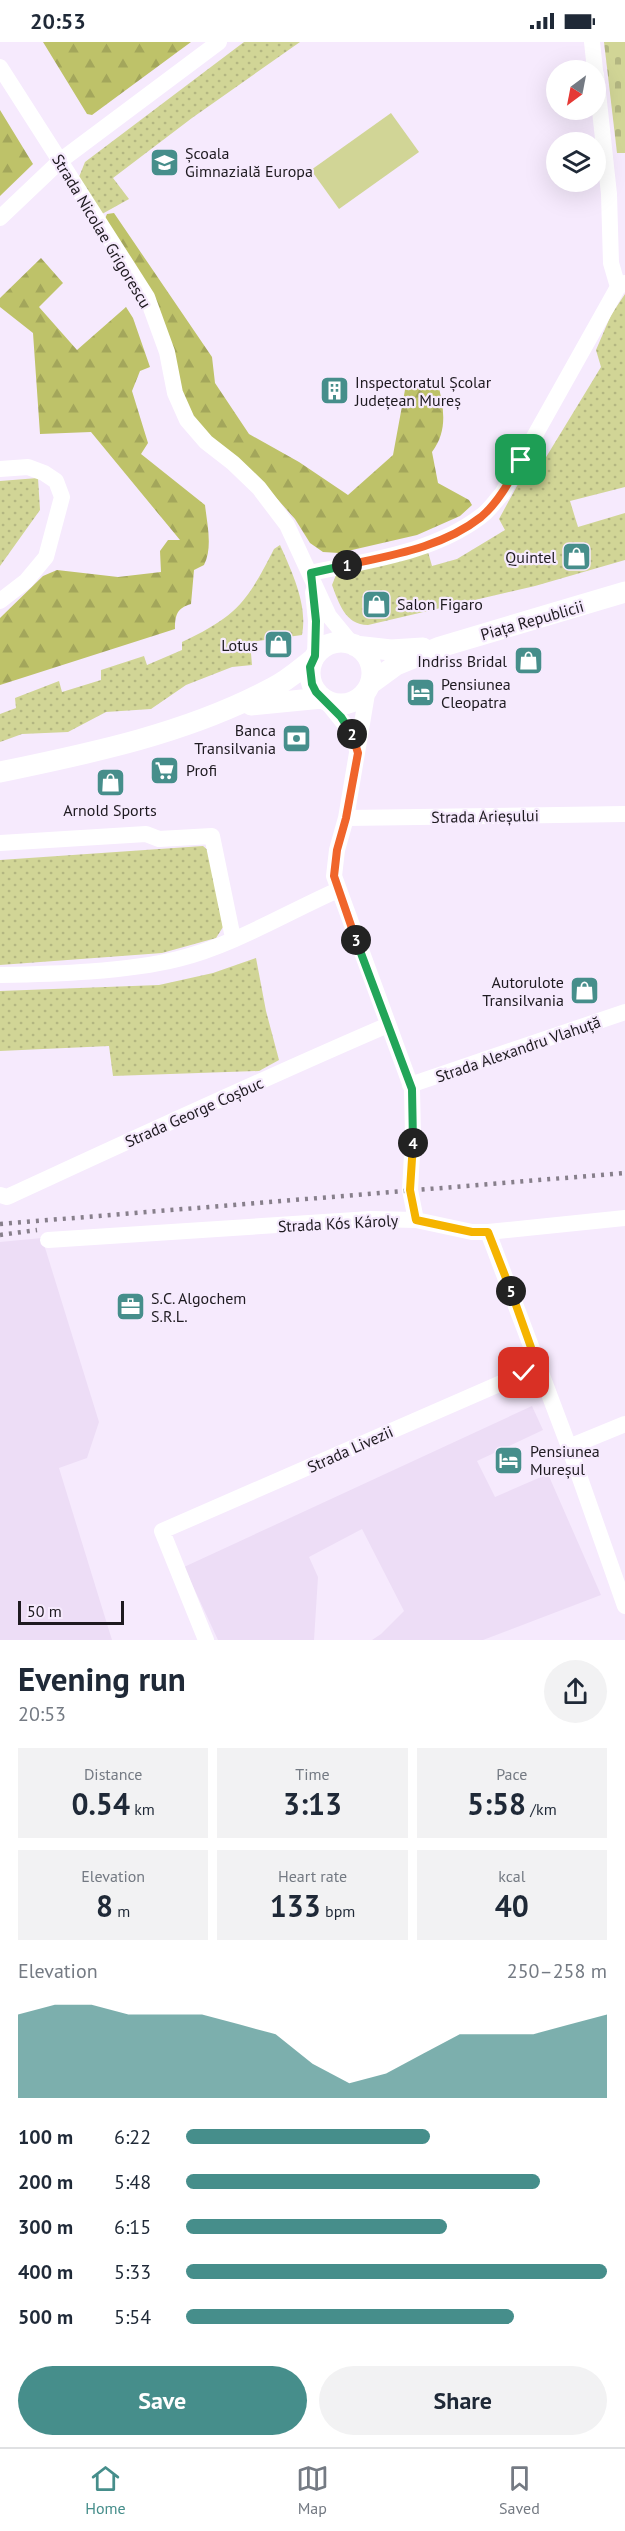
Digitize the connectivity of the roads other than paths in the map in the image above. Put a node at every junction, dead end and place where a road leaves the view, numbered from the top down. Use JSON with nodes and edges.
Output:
{"nodes":[{"id":1,"x":219,"y":42,"type":"edge"},
{"id":2,"x":592,"y":42,"type":"edge"},
{"id":3,"x":594,"y":60,"type":"edge"},
{"id":4,"x":0,"y":67,"type":"edge"},
{"id":5,"x":601,"y":120,"type":"edge"},
{"id":6,"x":60,"y":161,"type":"junction"},
{"id":7,"x":0,"y":218,"type":"edge"},
{"id":8,"x":622,"y":285,"type":"edge"},
{"id":9,"x":0,"y":469,"type":"edge"},
{"id":10,"x":311,"y":573,"type":"junction"},
{"id":11,"x":625,"y":592,"type":"edge"},
{"id":12,"x":0,"y":601,"type":"edge"},
{"id":13,"x":354,"y":645,"type":"junction"},
{"id":14,"x":440,"y":647,"type":"junction"},
{"id":15,"x":314,"y":657,"type":"junction"},
{"id":16,"x":369,"y":686,"type":"junction"},
{"id":17,"x":324,"y":699,"type":"junction"},
{"id":18,"x":235,"y":707,"type":"junction"},
{"id":19,"x":358,"y":753,"type":"junction"},
{"id":20,"x":0,"y":772,"type":"edge"},
{"id":21,"x":625,"y":814,"type":"edge"},
{"id":22,"x":346,"y":818,"type":"junction"},
{"id":23,"x":0,"y":843,"type":"edge"},
{"id":24,"x":338,"y":890,"type":"junction"},
{"id":25,"x":233,"y":938,"type":"junction"},
{"id":26,"x":0,"y":975,"type":"edge"},
{"id":27,"x":625,"y":1012,"type":"edge"},
{"id":28,"x":388,"y":1025,"type":"junction"},
{"id":29,"x":411,"y":1085,"type":"junction"},
{"id":30,"x":0,"y":1195,"type":"edge"},
{"id":31,"x":625,"y":1218,"type":"edge"},
{"id":32,"x":416,"y":1220,"type":"junction"},
{"id":33,"x":488,"y":1232,"type":"junction"},
{"id":34,"x":48,"y":1240,"type":"dead end"},
{"id":35,"x":538,"y":1367,"type":"junction"},
{"id":36,"x":625,"y":1424,"type":"edge"},
{"id":37,"x":569,"y":1448,"type":"junction"},
{"id":38,"x":620,"y":1570,"type":"edge"},
{"id":39,"x":625,"y":1606,"type":"edge"},
{"id":40,"x":206,"y":1640,"type":"edge"}],
"edges":[{"from":1,"to":6,"type":"street"},
{"from":2,"to":3,"type":"street"},
{"from":4,"to":6,"type":"street","name":"Strada Nicolae Grigorescu"},
{"from":5,"to":8,"type":"street"},
{"from":6,"to":7,"type":"street"},
{"from":6,"to":10,"type":"street","name":"Strada Nicolae Grigorescu"},
{"from":8,"to":10,"type":"street"},
{"from":9,"to":12,"type":"street"},
{"from":10,"to":13,"type":"street","name":"Strada Nicolae Grigorescu"},
{"from":10,"to":15,"type":"street","name":"Strada Nicolae Grigorescu"},
{"from":11,"to":14,"type":"main road","name":"Piața Republicii"},
{"from":13,"to":14,"type":"main road","name":"Piața Republicii"},
{"from":13,"to":15,"type":"main road"},
{"from":13,"to":16,"type":"main road"},
{"from":14,"to":16,"type":"main road","name":"Piața Republicii"},
{"from":15,"to":17,"type":"main road"},
{"from":15,"to":18,"type":"main road"},
{"from":16,"to":17,"type":"main road"},
{"from":16,"to":19,"type":"street"},
{"from":17,"to":18,"type":"main road"},
{"from":17,"to":19,"type":"street"},
{"from":18,"to":20,"type":"main road"},
{"from":19,"to":22,"type":"street"},
{"from":21,"to":22,"type":"street","name":"Strada Arieșului"},
{"from":22,"to":24,"type":"street"},
{"from":23,"to":25,"type":"street"},
{"from":24,"to":25,"type":"street"},
{"from":24,"to":28,"type":"street"},
{"from":25,"to":26,"type":"street"},
{"from":27,"to":29,"type":"street","name":"Strada Alexandru Vlahuță"},
{"from":28,"to":29,"type":"street"},
{"from":28,"to":30,"type":"street","name":"Strada George Coșbuc"},
{"from":29,"to":32,"type":"street"},
{"from":31,"to":33,"type":"street","name":"Strada Kós Károly"},
{"from":32,"to":33,"type":"street","name":"Strada Kós Károly"},
{"from":32,"to":34,"type":"street","name":"Strada Kós Károly"},
{"from":33,"to":35,"type":"street"},
{"from":35,"to":37,"type":"street"},
{"from":35,"to":40,"type":"street","name":"Strada Livezii"},
{"from":36,"to":37,"type":"street"},
{"from":37,"to":38,"type":"street"},
{"from":38,"to":39,"type":"street"}]}
